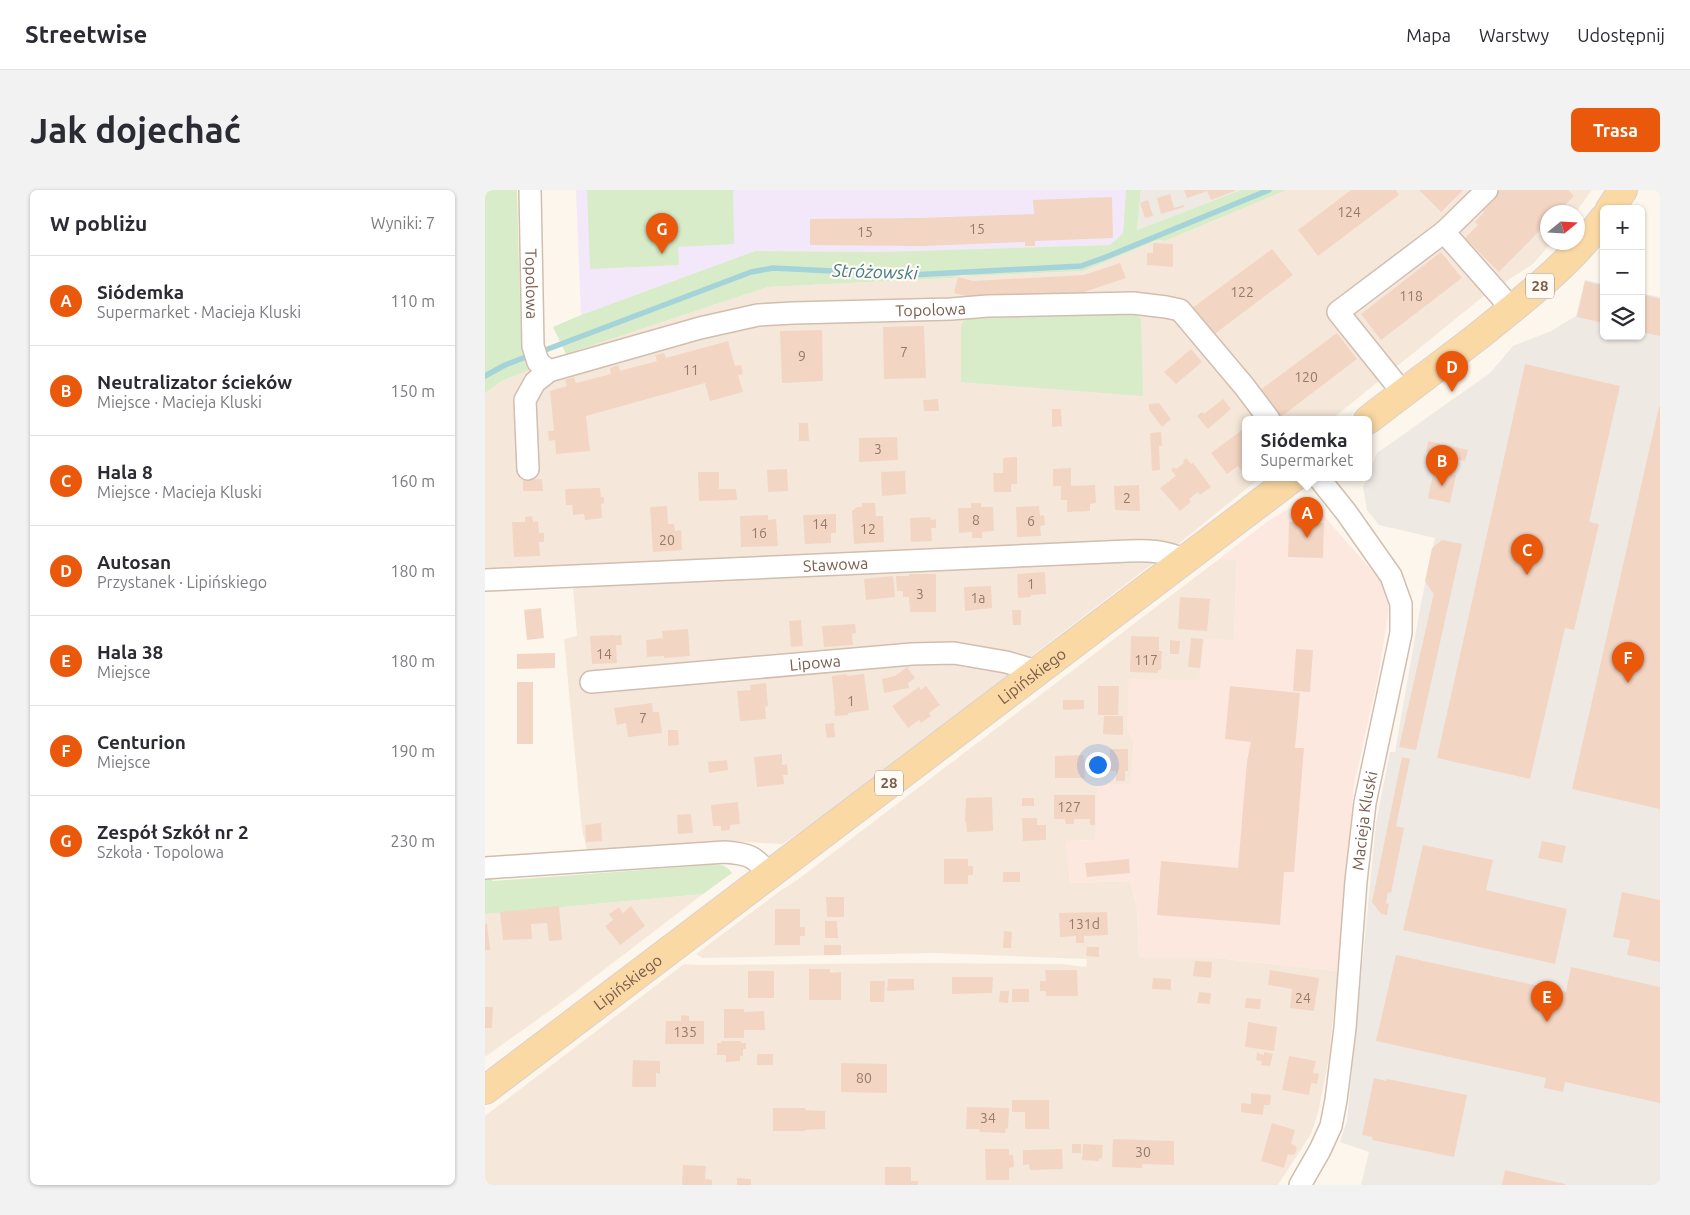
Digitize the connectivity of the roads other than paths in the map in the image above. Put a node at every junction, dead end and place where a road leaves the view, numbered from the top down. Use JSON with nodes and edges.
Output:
{"nodes":[{"id":1,"x":530,"y":190,"type":"edge"},
{"id":2,"x":1487,"y":190,"type":"edge"},
{"id":3,"x":1623,"y":190,"type":"edge"},
{"id":4,"x":1613,"y":205,"type":"edge"},
{"id":5,"x":1600,"y":224,"type":"edge"},
{"id":6,"x":1444,"y":232,"type":"junction"},
{"id":7,"x":1512,"y":310,"type":"junction"},
{"id":8,"x":540,"y":360,"type":"junction"},
{"id":9,"x":1403,"y":393,"type":"junction"},
{"id":10,"x":1267,"y":416,"type":"edge"},
{"id":11,"x":1372,"y":417,"type":"edge"},
{"id":12,"x":528,"y":469,"type":"dead end"},
{"id":13,"x":1288,"y":481,"type":"edge"},
{"id":14,"x":1321,"y":481,"type":"edge"},
{"id":15,"x":1185,"y":560,"type":"junction"},
{"id":16,"x":485,"y":580,"type":"edge"},
{"id":17,"x":1037,"y":671,"type":"junction"},
{"id":18,"x":591,"y":682,"type":"dead end"},
{"id":19,"x":485,"y":868,"type":"edge"},
{"id":20,"x":770,"y":874,"type":"junction"},
{"id":21,"x":485,"y":1090,"type":"edge"},
{"id":22,"x":1300,"y":1185,"type":"edge"}],
"edges":[{"from":1,"to":8,"type":"street","name":"Topolowa"},
{"from":2,"to":6,"type":"street"},
{"from":3,"to":4,"type":"main road"},
{"from":5,"to":7,"type":"main road","number":"28"},
{"from":6,"to":7,"type":"street"},
{"from":6,"to":9,"type":"street"},
{"from":7,"to":9,"type":"main road","number":"28"},
{"from":8,"to":10,"type":"street","name":"Topolowa"},
{"from":8,"to":12,"type":"street","name":"Topolowa"},
{"from":9,"to":11,"type":"main road","number":"28"},
{"from":13,"to":15,"type":"main road","name":"Lipińskiego","number":"28"},
{"from":14,"to":22,"type":"street","name":"Macieja Kluski"},
{"from":15,"to":16,"type":"street","name":"Stawowa"},
{"from":15,"to":17,"type":"main road","name":"Lipińskiego","number":"28"},
{"from":17,"to":18,"type":"street","name":"Lipowa"},
{"from":17,"to":20,"type":"main road","name":"Lipińskiego","number":"28"},
{"from":19,"to":20,"type":"street"},
{"from":20,"to":21,"type":"main road","name":"Lipińskiego","number":"28"}]}
